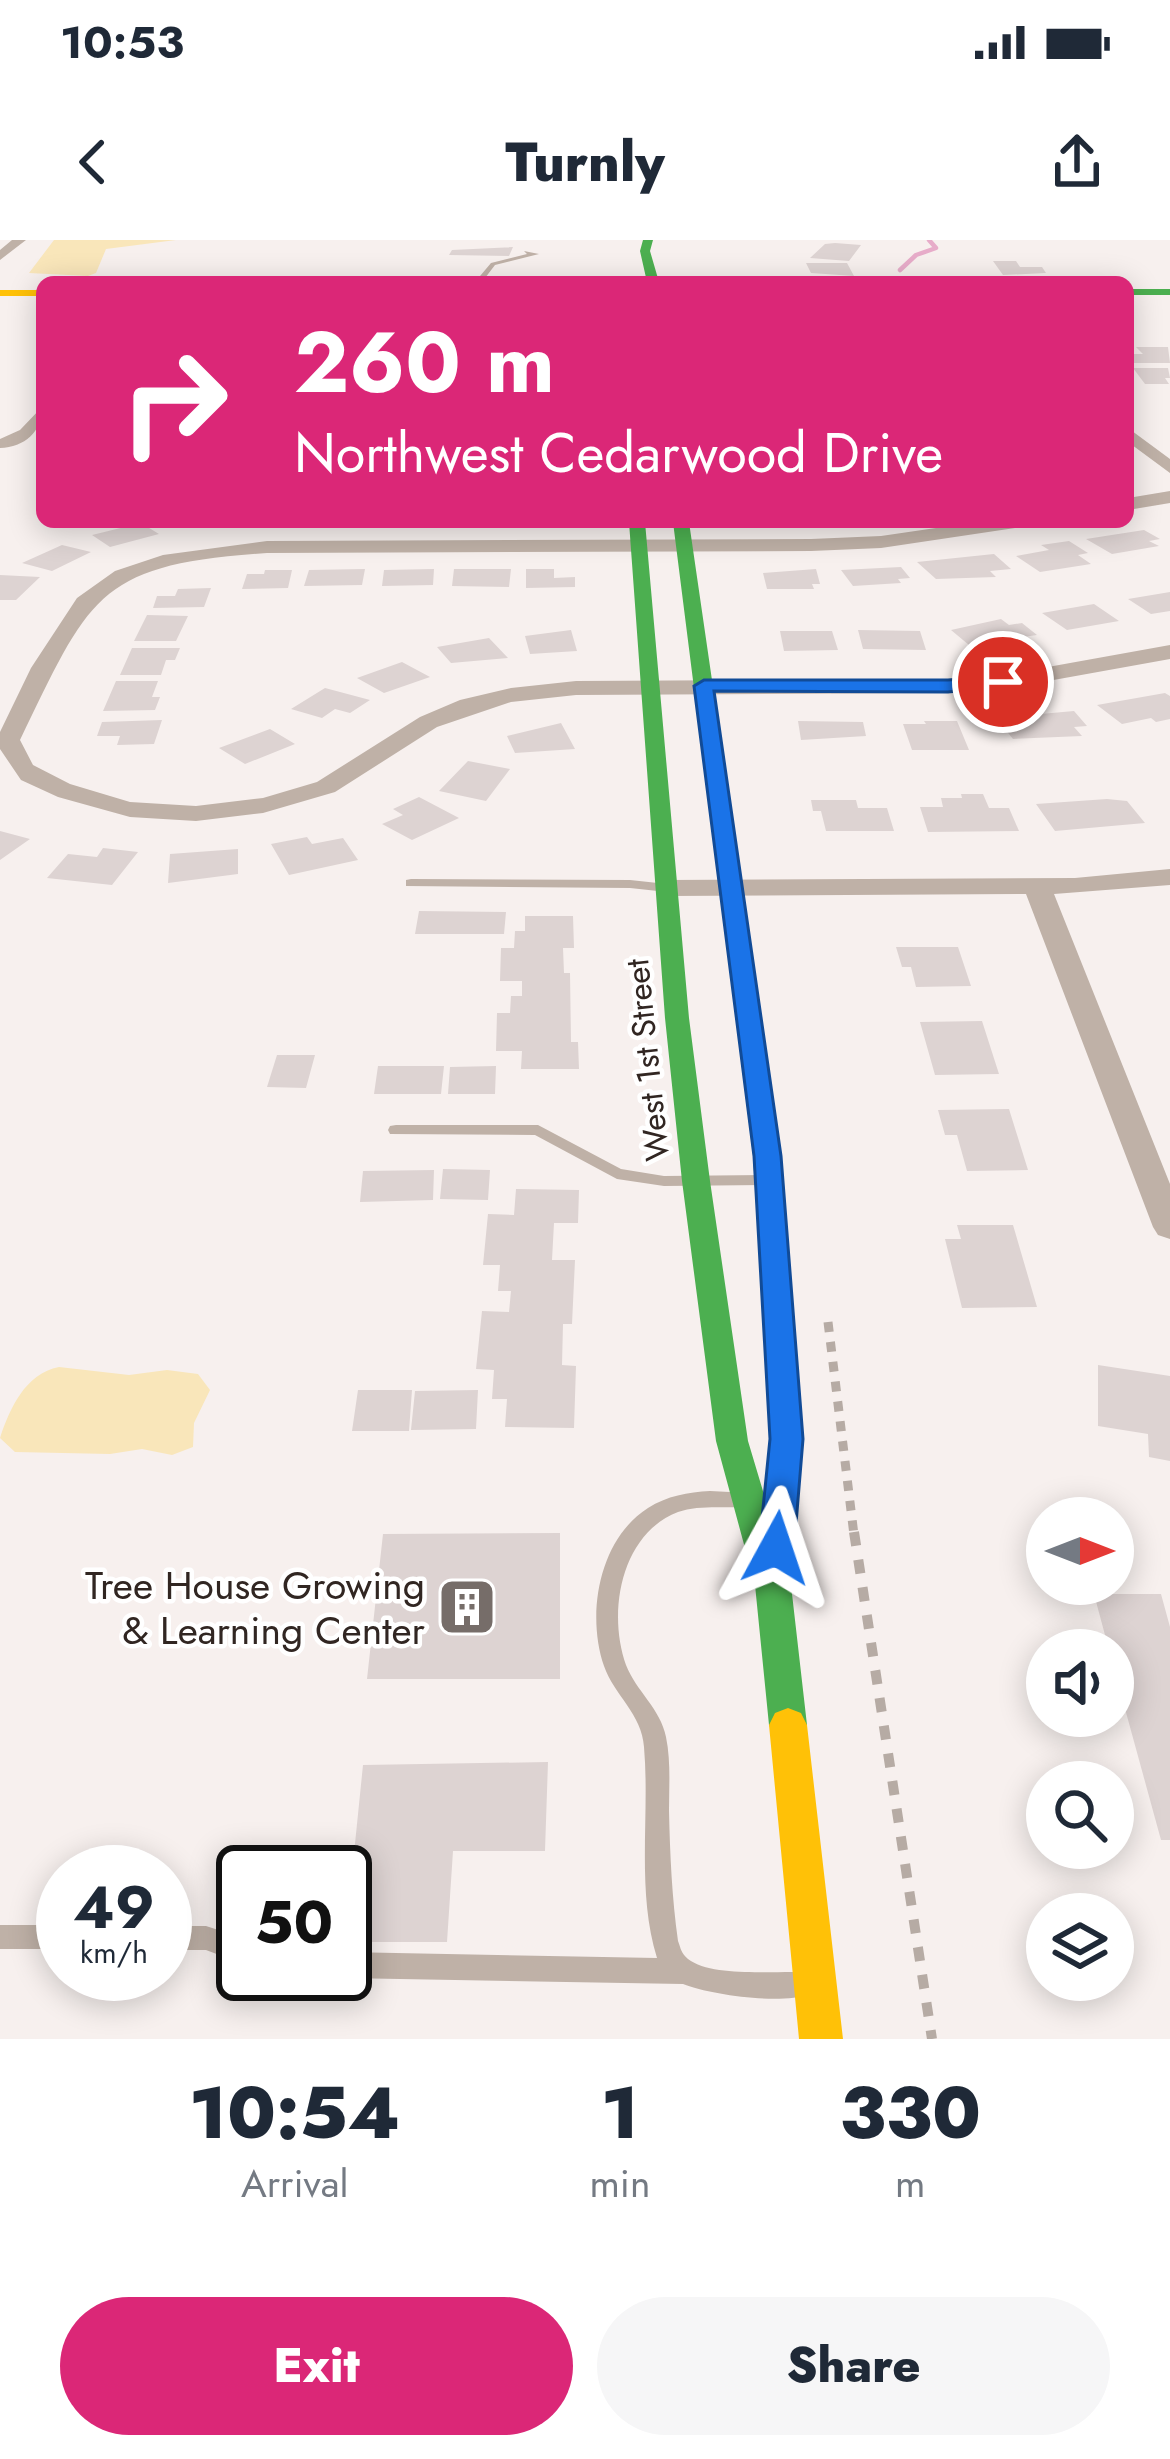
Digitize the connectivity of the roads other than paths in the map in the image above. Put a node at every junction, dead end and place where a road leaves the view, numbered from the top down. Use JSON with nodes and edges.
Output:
{"nodes":[{"id":1,"x":20,"y":240,"type":"edge"},
{"id":2,"x":648,"y":240,"type":"edge"},
{"id":3,"x":526,"y":252,"type":"dead end"},
{"id":4,"x":0,"y":256,"type":"edge"},
{"id":5,"x":483,"y":276,"type":"edge"},
{"id":6,"x":651,"y":276,"type":"edge"},
{"id":7,"x":1134,"y":292,"type":"edge"},
{"id":8,"x":1170,"y":292,"type":"edge"},
{"id":9,"x":0,"y":293,"type":"edge"},
{"id":10,"x":36,"y":293,"type":"edge"},
{"id":11,"x":36,"y":420,"type":"edge"},
{"id":12,"x":1134,"y":438,"type":"edge"},
{"id":13,"x":4,"y":444,"type":"dead end"},
{"id":14,"x":1170,"y":468,"type":"edge"},
{"id":15,"x":1170,"y":497,"type":"edge"},
{"id":16,"x":1134,"y":503,"type":"edge"},
{"id":17,"x":975,"y":528,"type":"edge"},
{"id":18,"x":638,"y":534,"type":"edge"},
{"id":19,"x":683,"y":534,"type":"edge"},
{"id":20,"x":1170,"y":652,"type":"edge"},
{"id":21,"x":704,"y":686,"type":"junction"},
{"id":22,"x":652,"y":687,"type":"junction"},
{"id":23,"x":1170,"y":877,"type":"edge"},
{"id":24,"x":410,"y":883,"type":"dead end"},
{"id":25,"x":1037,"y":886,"type":"junction"},
{"id":26,"x":668,"y":888,"type":"junction"},
{"id":27,"x":731,"y":888,"type":"junction"},
{"id":28,"x":396,"y":1130,"type":"dead end"},
{"id":29,"x":769,"y":1180,"type":"junction"},
{"id":30,"x":696,"y":1181,"type":"junction"},
{"id":31,"x":1170,"y":1227,"type":"edge"},
{"id":32,"x":749,"y":1499,"type":"junction"},
{"id":33,"x":772,"y":1585,"type":"junction"},
{"id":34,"x":0,"y":1937,"type":"edge"},
{"id":35,"x":36,"y":1937,"type":"edge"},
{"id":36,"x":372,"y":1965,"type":"edge"},
{"id":37,"x":684,"y":1971,"type":"junction"},
{"id":38,"x":815,"y":1985,"type":"junction"},
{"id":39,"x":821,"y":2039,"type":"edge"}],
"edges":[{"from":1,"to":4,"type":"street"},
{"from":2,"to":6,"type":"main road"},
{"from":3,"to":5,"type":"lane"},
{"from":7,"to":8,"type":"main road"},
{"from":9,"to":10,"type":"main road"},
{"from":11,"to":13,"type":"street"},
{"from":12,"to":14,"type":"street"},
{"from":15,"to":16,"type":"street"},
{"from":17,"to":19,"type":"street"},
{"from":18,"to":19,"type":"street"},
{"from":18,"to":22,"type":"main road","name":"West 1st Street"},
{"from":18,"to":22,"type":"street"},
{"from":19,"to":21,"type":"main road","name":"West 1st Street"},
{"from":20,"to":21,"type":"street"},
{"from":21,"to":22,"type":"street"},
{"from":21,"to":27,"type":"main road","name":"West 1st Street"},
{"from":22,"to":26,"type":"main road","name":"West 1st Street"},
{"from":23,"to":25,"type":"street"},
{"from":24,"to":26,"type":"lane"},
{"from":25,"to":27,"type":"street"},
{"from":25,"to":31,"type":"street"},
{"from":26,"to":27,"type":"street"},
{"from":26,"to":30,"type":"main road","name":"West 1st Street"},
{"from":27,"to":29,"type":"main road","name":"West 1st Street"},
{"from":28,"to":30,"type":"lane"},
{"from":29,"to":30,"type":"lane"},
{"from":29,"to":33,"type":"main road","name":"West 1st Street"},
{"from":30,"to":32,"type":"main road","name":"West 1st Street"},
{"from":32,"to":33,"type":"main road","name":"West 1st Street"},
{"from":32,"to":37,"type":"lane"},
{"from":33,"to":38,"type":"main road","name":"West 1st Street"},
{"from":34,"to":35,"type":"lane"},
{"from":36,"to":37,"type":"lane"},
{"from":37,"to":38,"type":"lane"},
{"from":38,"to":39,"type":"main road","name":"West 1st Street"}]}
